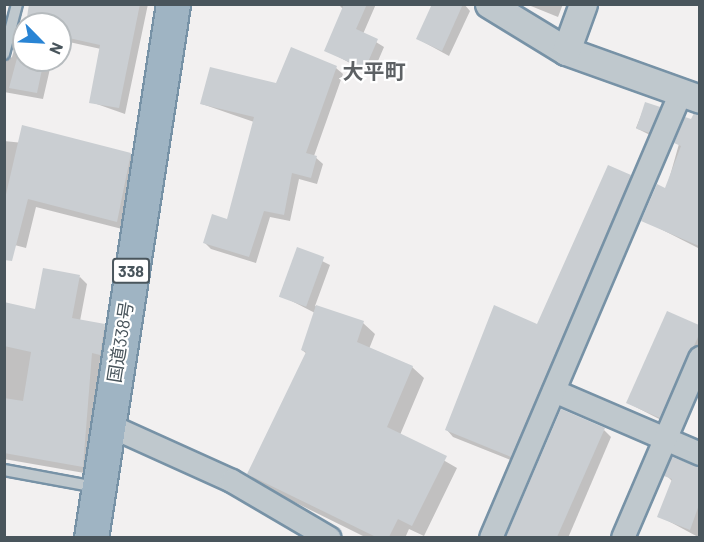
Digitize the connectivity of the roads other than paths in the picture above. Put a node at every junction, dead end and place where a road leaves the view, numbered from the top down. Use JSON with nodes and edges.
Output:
{"nodes":[{"id":1,"x":17,"y":4,"type":"edge"},
{"id":2,"x":173,"y":4,"type":"edge"},
{"id":3,"x":489,"y":4,"type":"edge"},
{"id":4,"x":583,"y":4,"type":"edge"},
{"id":5,"x":566,"y":51,"type":"junction"},
{"id":6,"x":4,"y":54,"type":"edge"},
{"id":7,"x":690,"y":96,"type":"edge"},
{"id":8,"x":699,"y":358,"type":"edge"},
{"id":9,"x":554,"y":391,"type":"junction"},
{"id":10,"x":108,"y":424,"type":"junction"},
{"id":11,"x":665,"y":440,"type":"junction"},
{"id":12,"x":699,"y":454,"type":"edge"},
{"id":13,"x":4,"y":470,"type":"edge"},
{"id":14,"x":99,"y":488,"type":"junction"},
{"id":15,"x":92,"y":537,"type":"edge"},
{"id":16,"x":329,"y":537,"type":"edge"},
{"id":17,"x":491,"y":537,"type":"edge"},
{"id":18,"x":623,"y":537,"type":"edge"}],
"edges":[{"from":1,"to":6,"type":"lane"},
{"from":2,"to":10,"type":"highway","name":"国道338号","number":"338"},
{"from":3,"to":5,"type":"street"},
{"from":4,"to":5,"type":"street"},
{"from":5,"to":7,"type":"street"},
{"from":7,"to":9,"type":"street"},
{"from":8,"to":11,"type":"street"},
{"from":9,"to":11,"type":"street"},
{"from":9,"to":17,"type":"street"},
{"from":10,"to":14,"type":"highway","name":"国道338号","number":"338"},
{"from":10,"to":16,"type":"street"},
{"from":11,"to":12,"type":"street"},
{"from":11,"to":18,"type":"street"},
{"from":13,"to":14,"type":"lane"},
{"from":14,"to":15,"type":"highway","name":"国道338号","number":"338"}]}
